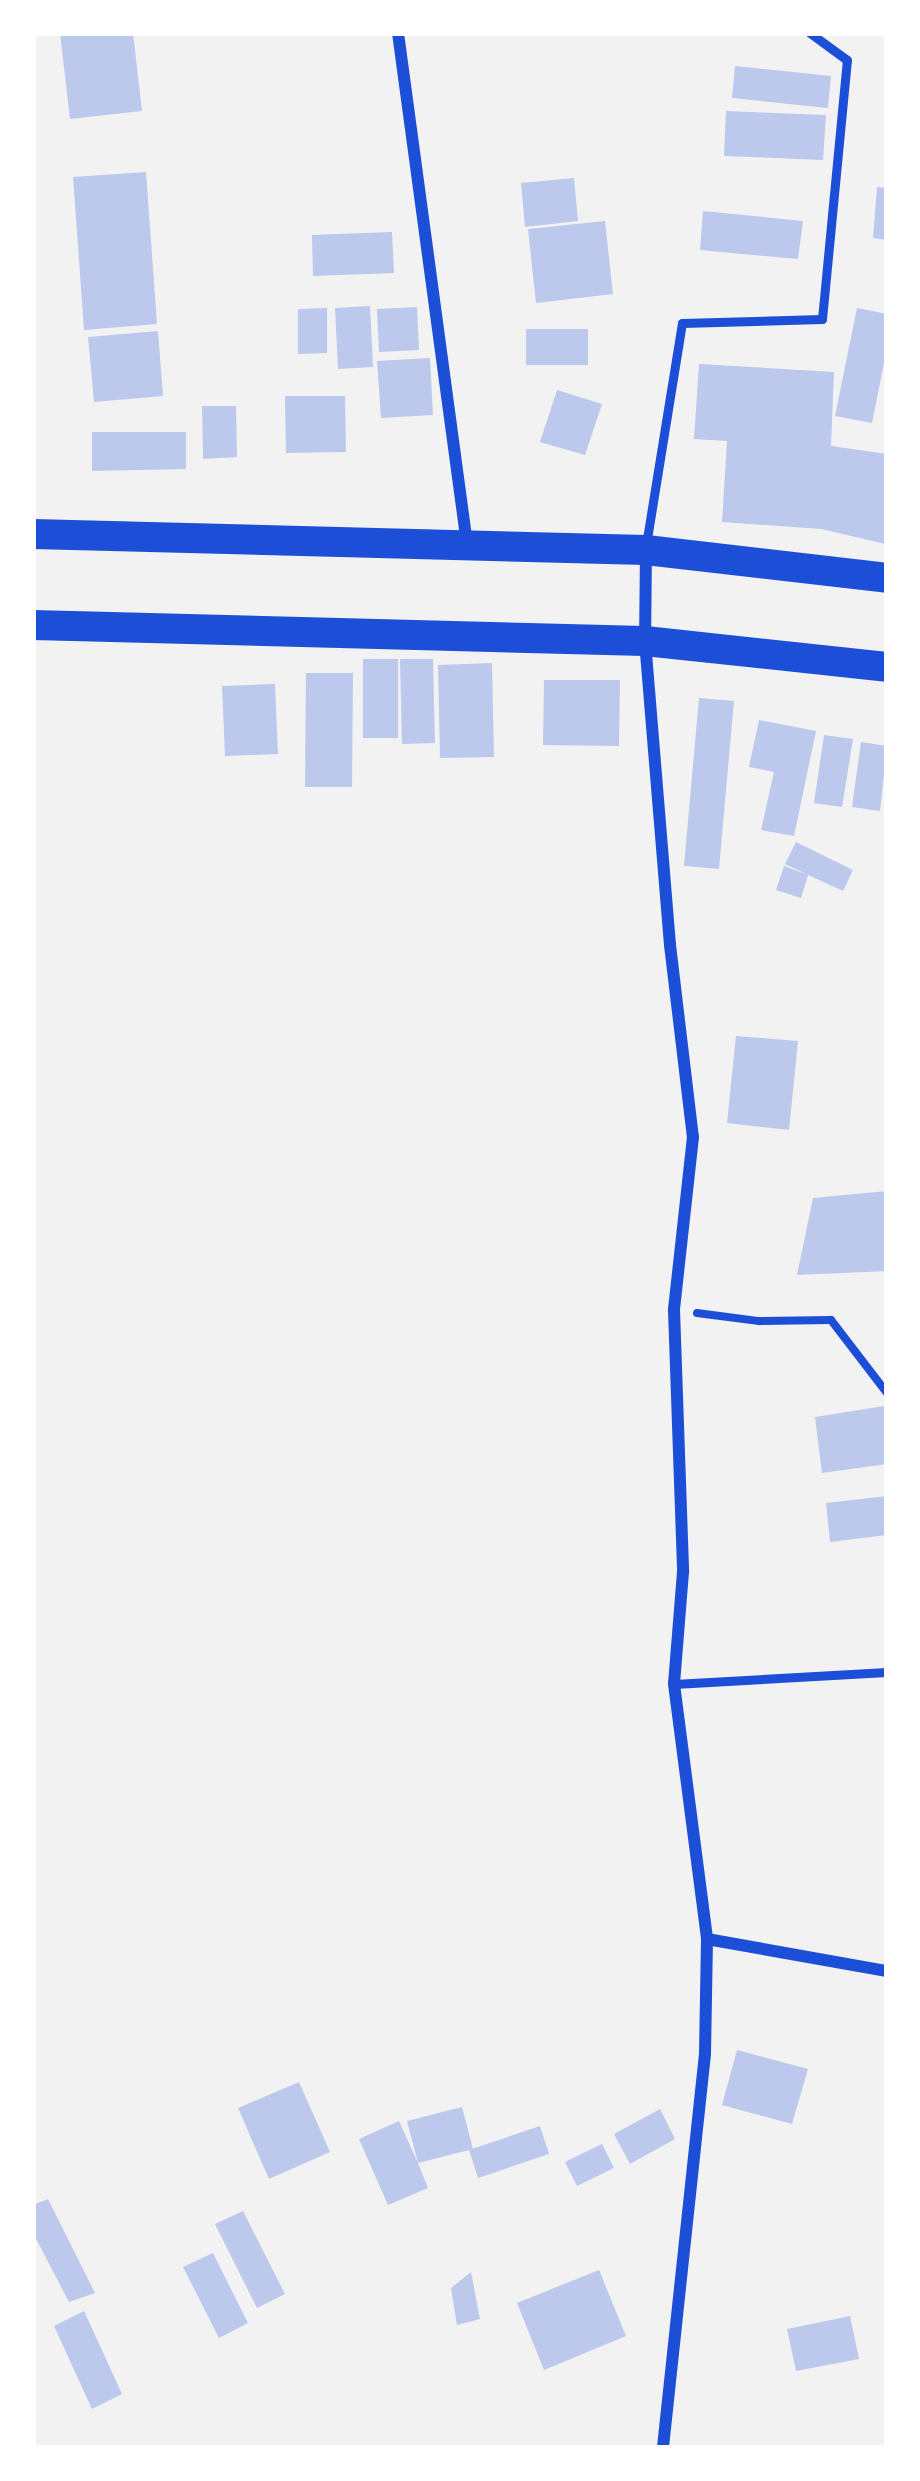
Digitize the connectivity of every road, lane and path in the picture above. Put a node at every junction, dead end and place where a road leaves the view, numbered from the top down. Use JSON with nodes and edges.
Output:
{"nodes":[{"id":1,"x":398,"y":33,"type":"edge"},
{"id":2,"x":810,"y":33,"type":"edge"},
{"id":3,"x":33,"y":534,"type":"edge"},
{"id":4,"x":467,"y":545,"type":"junction"},
{"id":5,"x":646,"y":550,"type":"junction"},
{"id":6,"x":887,"y":578,"type":"edge"},
{"id":7,"x":33,"y":625,"type":"edge"},
{"id":8,"x":645,"y":641,"type":"junction"},
{"id":9,"x":887,"y":667,"type":"edge"},
{"id":10,"x":674,"y":1310,"type":"junction"},
{"id":11,"x":887,"y":1393,"type":"edge"},
{"id":12,"x":887,"y":1672,"type":"edge"},
{"id":13,"x":674,"y":1684,"type":"junction"},
{"id":14,"x":707,"y":1939,"type":"junction"},
{"id":15,"x":887,"y":1971,"type":"edge"},
{"id":16,"x":663,"y":2448,"type":"edge"}],
"edges":[{"from":1,"to":4,"type":"street"},
{"from":2,"to":5,"type":"lane"},
{"from":3,"to":4,"type":"main road"},
{"from":4,"to":5,"type":"main road"},
{"from":5,"to":6,"type":"main road"},
{"from":5,"to":8,"type":"street"},
{"from":7,"to":8,"type":"main road"},
{"from":8,"to":9,"type":"main road"},
{"from":8,"to":10,"type":"street"},
{"from":10,"to":11,"type":"path"},
{"from":10,"to":13,"type":"street"},
{"from":12,"to":13,"type":"lane"},
{"from":13,"to":14,"type":"street"},
{"from":14,"to":15,"type":"street"},
{"from":14,"to":16,"type":"street"}]}
